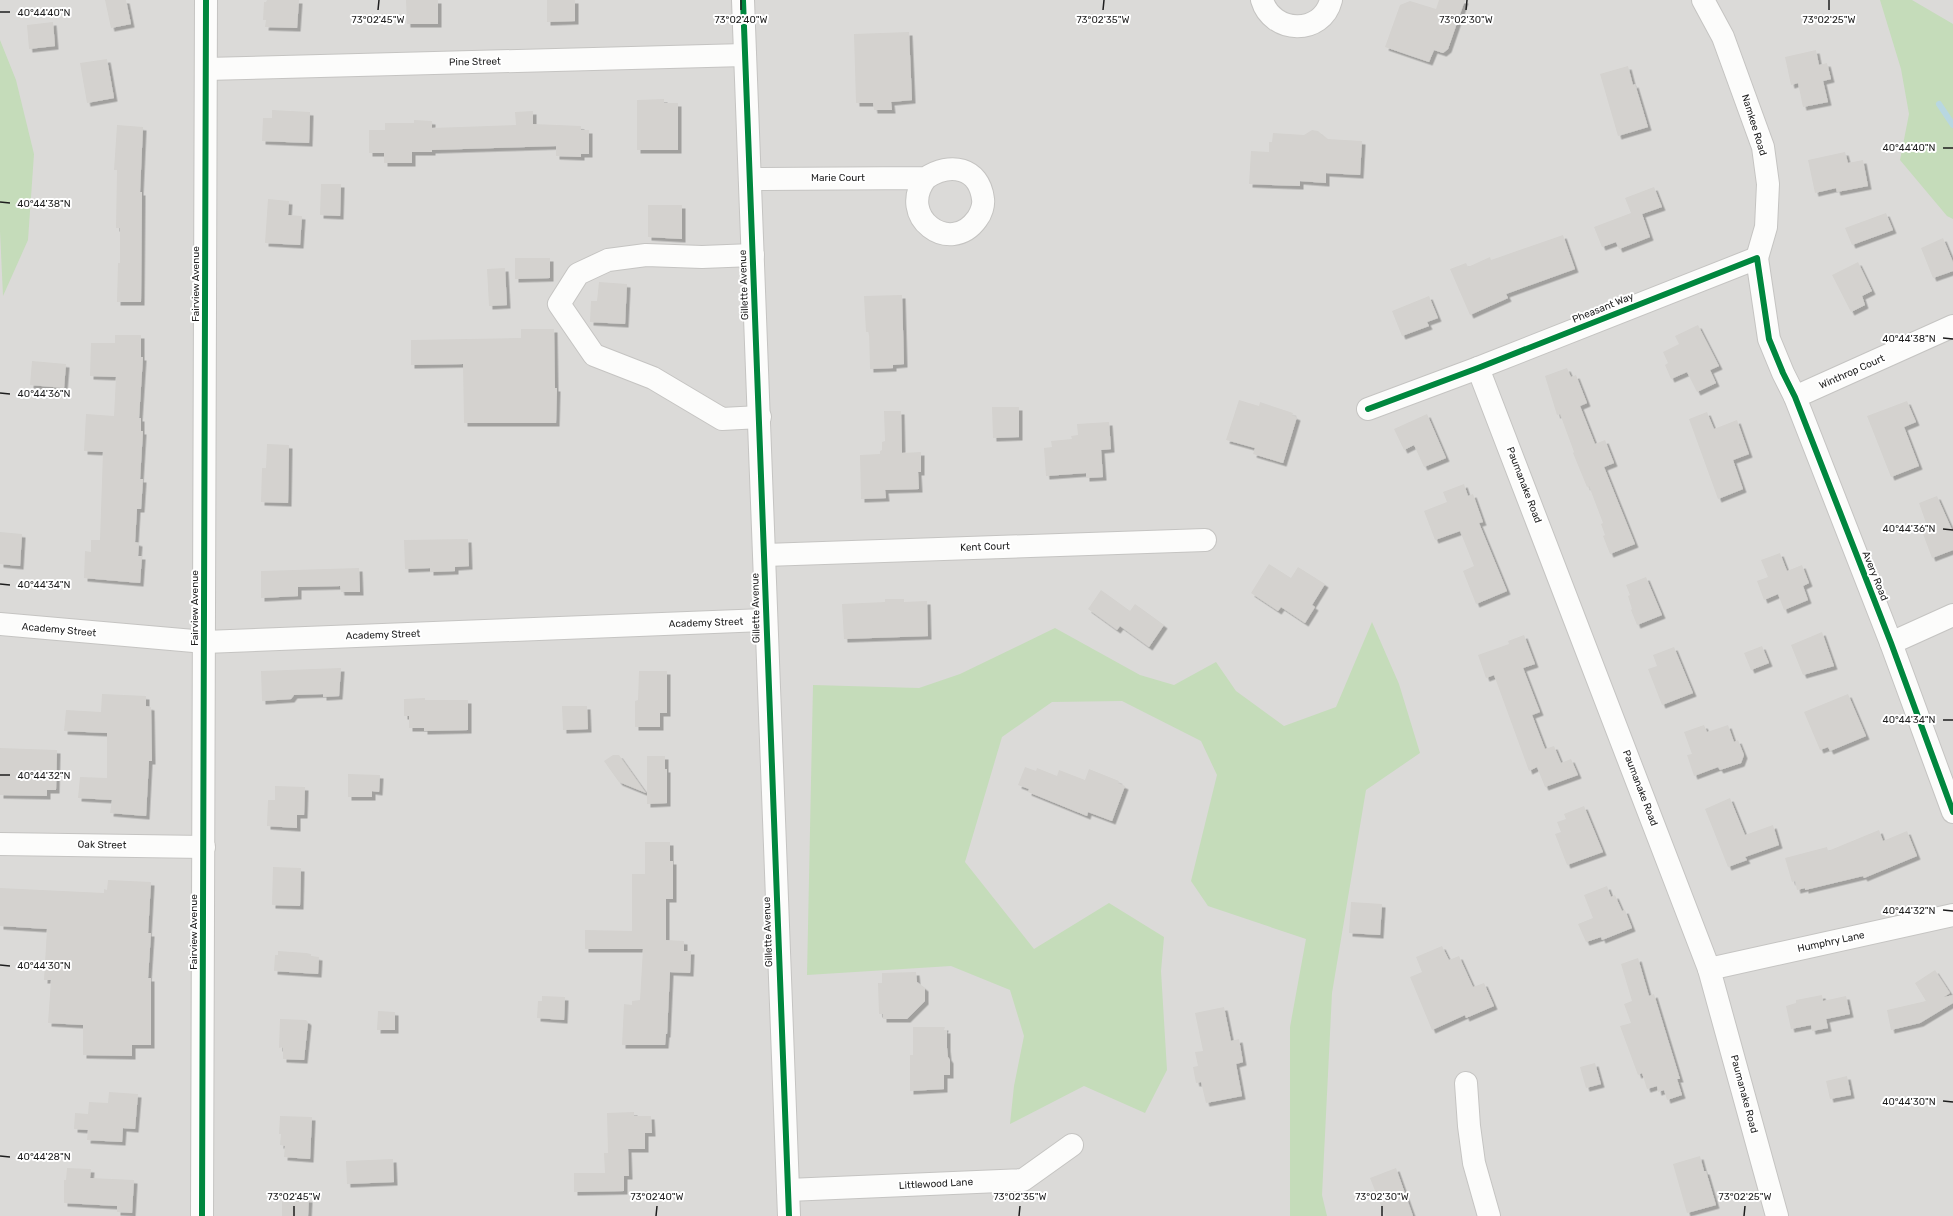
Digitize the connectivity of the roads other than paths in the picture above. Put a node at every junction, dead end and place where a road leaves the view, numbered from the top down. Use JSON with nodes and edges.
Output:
{"nodes":[{"id":1,"x":206,"y":0,"type":"edge"},
{"id":2,"x":743,"y":0,"type":"edge"},
{"id":3,"x":1262,"y":0,"type":"edge"},
{"id":4,"x":1331,"y":0,"type":"edge"},
{"id":5,"x":1702,"y":0,"type":"edge"},
{"id":6,"x":745,"y":55,"type":"junction"},
{"id":7,"x":206,"y":69,"type":"junction"},
{"id":8,"x":926,"y":178,"type":"dead end"},
{"id":9,"x":750,"y":179,"type":"junction"},
{"id":10,"x":753,"y":255,"type":"junction"},
{"id":11,"x":1757,"y":258,"type":"junction"},
{"id":12,"x":1953,"y":326,"type":"edge"},
{"id":13,"x":1478,"y":368,"type":"junction"},
{"id":14,"x":1795,"y":397,"type":"junction"},
{"id":15,"x":1368,"y":409,"type":"dead end"},
{"id":16,"x":760,"y":417,"type":"junction"},
{"id":17,"x":1205,"y":540,"type":"dead end"},
{"id":18,"x":765,"y":554,"type":"junction"},
{"id":19,"x":1953,"y":615,"type":"edge"},
{"id":20,"x":766,"y":620,"type":"junction"},
{"id":21,"x":0,"y":624,"type":"edge"},
{"id":22,"x":205,"y":642,"type":"junction"},
{"id":23,"x":1891,"y":643,"type":"junction"},
{"id":24,"x":1953,"y":812,"type":"edge"},
{"id":25,"x":0,"y":844,"type":"edge"},
{"id":26,"x":204,"y":847,"type":"junction"},
{"id":27,"x":1953,"y":915,"type":"edge"},
{"id":28,"x":1709,"y":969,"type":"junction"},
{"id":29,"x":1466,"y":1083,"type":"dead end"},
{"id":30,"x":1072,"y":1145,"type":"dead end"},
{"id":31,"x":788,"y":1190,"type":"junction"},
{"id":32,"x":202,"y":1216,"type":"edge"},
{"id":33,"x":789,"y":1216,"type":"edge"},
{"id":34,"x":1489,"y":1216,"type":"edge"},
{"id":35,"x":1777,"y":1216,"type":"edge"}],
"edges":[{"from":1,"to":7,"type":"street","name":"Fairview Avenue"},
{"from":2,"to":6,"type":"street","name":"Gillette Avenue"},
{"from":3,"to":4,"type":"street"},
{"from":5,"to":11,"type":"street","name":"Namkee Road"},
{"from":6,"to":7,"type":"street","name":"Pine Street"},
{"from":6,"to":9,"type":"street","name":"Gillette Avenue"},
{"from":7,"to":22,"type":"street","name":"Fairview Avenue"},
{"from":8,"to":9,"type":"street","name":"Marie Court"},
{"from":9,"to":10,"type":"street","name":"Gillette Avenue"},
{"from":10,"to":16,"type":"street","name":"Gillette Avenue"},
{"from":10,"to":16,"type":"street"},
{"from":11,"to":13,"type":"street","name":"Pheasant Way"},
{"from":11,"to":14,"type":"street","name":"Avery Road"},
{"from":12,"to":14,"type":"street","name":"Winthrop Court"},
{"from":13,"to":15,"type":"street","name":"Pheasant Way"},
{"from":13,"to":28,"type":"street","name":"Paumanake Road"},
{"from":14,"to":23,"type":"street","name":"Avery Road"},
{"from":16,"to":18,"type":"street","name":"Gillette Avenue"},
{"from":17,"to":18,"type":"street","name":"Kent Court"},
{"from":18,"to":20,"type":"street","name":"Gillette Avenue"},
{"from":19,"to":23,"type":"street"},
{"from":20,"to":22,"type":"street","name":"Academy Street"},
{"from":20,"to":31,"type":"street","name":"Gillette Avenue"},
{"from":21,"to":22,"type":"street","name":"Academy Street"},
{"from":22,"to":26,"type":"street","name":"Fairview Avenue"},
{"from":23,"to":24,"type":"street","name":"Avery Road"},
{"from":25,"to":26,"type":"street","name":"Oak Street"},
{"from":26,"to":32,"type":"street","name":"Fairview Avenue"},
{"from":27,"to":28,"type":"street","name":"Humphry Lane"},
{"from":28,"to":35,"type":"street","name":"Paumanake Road"},
{"from":29,"to":34,"type":"street"},
{"from":30,"to":31,"type":"street","name":"Littlewood Lane"},
{"from":31,"to":33,"type":"street","name":"Gillette Avenue"}]}
